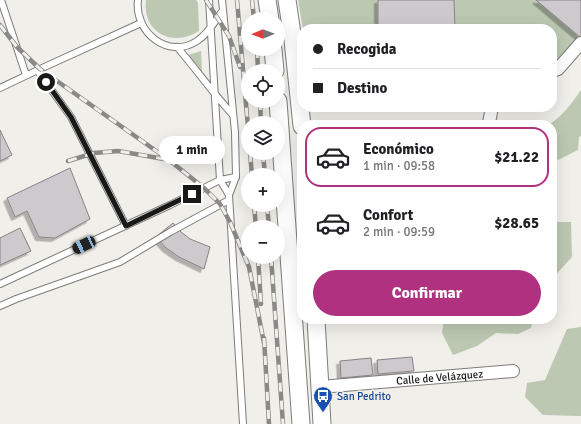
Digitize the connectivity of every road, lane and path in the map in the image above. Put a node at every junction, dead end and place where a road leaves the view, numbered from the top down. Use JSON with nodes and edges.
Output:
{"nodes":[{"id":1,"x":1,"y":0,"type":"edge"},
{"id":2,"x":138,"y":0,"type":"edge"},
{"id":3,"x":209,"y":0,"type":"edge"},
{"id":4,"x":222,"y":0,"type":"edge"},
{"id":5,"x":267,"y":0,"type":"edge"},
{"id":6,"x":287,"y":0,"type":"edge"},
{"id":7,"x":222,"y":10,"type":"junction"},
{"id":8,"x":269,"y":12,"type":"edge"},
{"id":9,"x":141,"y":23,"type":"junction"},
{"id":10,"x":211,"y":27,"type":"junction"},
{"id":11,"x":297,"y":37,"type":"edge"},
{"id":12,"x":581,"y":43,"type":"edge"},
{"id":13,"x":177,"y":47,"type":"junction"},
{"id":14,"x":557,"y":69,"type":"edge"},
{"id":15,"x":37,"y":70,"type":"junction"},
{"id":16,"x":26,"y":75,"type":"junction"},
{"id":17,"x":0,"y":88,"type":"edge"},
{"id":18,"x":215,"y":95,"type":"junction"},
{"id":19,"x":278,"y":108,"type":"edge"},
{"id":20,"x":233,"y":115,"type":"junction"},
{"id":21,"x":236,"y":177,"type":"junction"},
{"id":22,"x":220,"y":180,"type":"junction"},
{"id":23,"x":229,"y":197,"type":"junction"},
{"id":24,"x":126,"y":226,"type":"junction"},
{"id":25,"x":0,"y":284,"type":"edge"},
{"id":26,"x":0,"y":306,"type":"edge"},
{"id":27,"x":316,"y":324,"type":"edge"},
{"id":28,"x":513,"y":371,"type":"dead end"},
{"id":29,"x":320,"y":388,"type":"junction"},
{"id":30,"x":243,"y":424,"type":"edge"},
{"id":31,"x":301,"y":424,"type":"edge"},
{"id":32,"x":322,"y":424,"type":"edge"}],
"edges":[{"from":1,"to":16,"type":"lane"},
{"from":2,"to":9,"type":"lane"},
{"from":3,"to":10,"type":"lane"},
{"from":4,"to":7,"type":"lane"},
{"from":5,"to":8,"type":"main road"},
{"from":6,"to":11,"type":"main road"},
{"from":7,"to":10,"type":"lane"},
{"from":7,"to":20,"type":"lane"},
{"from":9,"to":13,"type":"lane"},
{"from":9,"to":15,"type":"lane"},
{"from":10,"to":13,"type":"lane"},
{"from":10,"to":18,"type":"lane"},
{"from":12,"to":14,"type":"street"},
{"from":13,"to":18,"type":"lane"},
{"from":15,"to":16,"type":"lane"},
{"from":15,"to":24,"type":"lane"},
{"from":16,"to":17,"type":"lane"},
{"from":18,"to":20,"type":"lane"},
{"from":18,"to":22,"type":"lane"},
{"from":19,"to":31,"type":"main road"},
{"from":20,"to":21,"type":"lane"},
{"from":21,"to":22,"type":"lane"},
{"from":21,"to":23,"type":"lane"},
{"from":22,"to":23,"type":"lane"},
{"from":22,"to":24,"type":"lane"},
{"from":23,"to":26,"type":"lane"},
{"from":23,"to":30,"type":"lane"},
{"from":24,"to":25,"type":"lane"},
{"from":27,"to":29,"type":"main road"},
{"from":28,"to":29,"type":"street","name":"Calle de Velázquez"},
{"from":29,"to":32,"type":"main road"}]}
